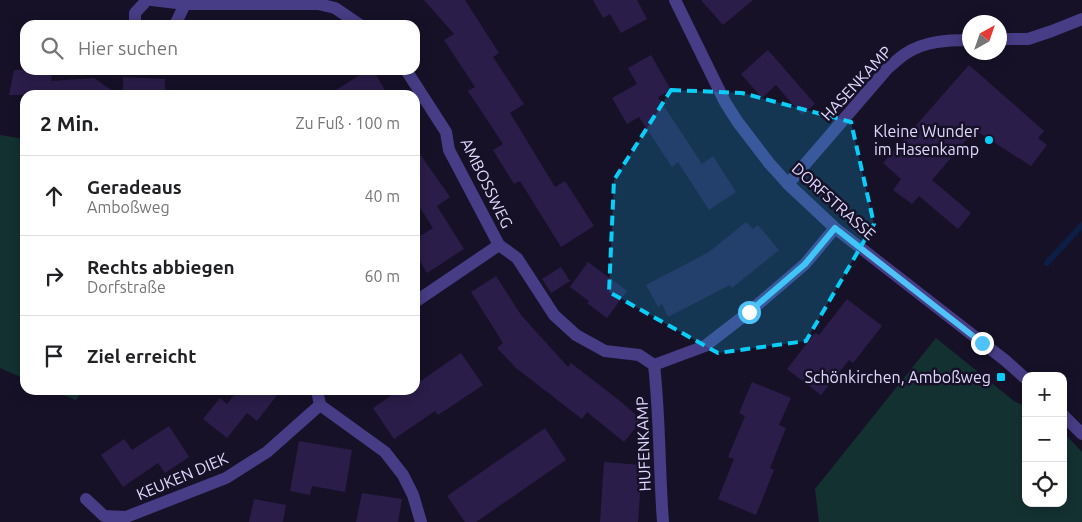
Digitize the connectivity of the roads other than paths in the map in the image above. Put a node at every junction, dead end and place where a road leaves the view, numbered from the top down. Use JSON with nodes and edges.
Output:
{"nodes":[{"id":1,"x":147,"y":0,"type":"edge"},
{"id":2,"x":152,"y":0,"type":"edge"},
{"id":3,"x":675,"y":0,"type":"edge"},
{"id":4,"x":185,"y":4,"type":"junction"},
{"id":5,"x":1082,"y":19,"type":"edge"},
{"id":6,"x":135,"y":20,"type":"edge"},
{"id":7,"x":177,"y":20,"type":"edge"},
{"id":8,"x":353,"y":20,"type":"edge"},
{"id":9,"x":1007,"y":39,"type":"edge"},
{"id":10,"x":962,"y":40,"type":"edge"},
{"id":11,"x":409,"y":75,"type":"edge"},
{"id":12,"x":419,"y":90,"type":"edge"},
{"id":13,"x":420,"y":92,"type":"edge"},
{"id":14,"x":788,"y":184,"type":"junction"},
{"id":15,"x":835,"y":228,"type":"junction"},
{"id":16,"x":499,"y":244,"type":"junction"},
{"id":17,"x":420,"y":299,"type":"edge"},
{"id":18,"x":654,"y":365,"type":"junction"},
{"id":19,"x":1022,"y":375,"type":"edge"},
{"id":20,"x":318,"y":395,"type":"edge"},
{"id":21,"x":320,"y":405,"type":"junction"},
{"id":22,"x":1066,"y":417,"type":"edge"},
{"id":23,"x":1082,"y":434,"type":"edge"},
{"id":24,"x":86,"y":499,"type":"dead end"},
{"id":25,"x":421,"y":522,"type":"edge"},
{"id":26,"x":663,"y":522,"type":"edge"}],
"edges":[{"from":1,"to":6,"type":"street"},
{"from":2,"to":4,"type":"street"},
{"from":3,"to":14,"type":"street","name":"DORFSTRASSE"},
{"from":4,"to":7,"type":"street"},
{"from":4,"to":8,"type":"street"},
{"from":5,"to":9,"type":"street"},
{"from":10,"to":14,"type":"street","name":"HASENKAMP"},
{"from":11,"to":12,"type":"street","name":"AMBOSSWEG"},
{"from":13,"to":16,"type":"street","name":"AMBOSSWEG"},
{"from":14,"to":15,"type":"street","name":"DORFSTRASSE"},
{"from":15,"to":18,"type":"street"},
{"from":15,"to":19,"type":"street","name":"DORFSTRASSE"},
{"from":16,"to":17,"type":"street"},
{"from":16,"to":18,"type":"street","name":"AMBOSSWEG"},
{"from":18,"to":26,"type":"street","name":"HUFENKAMP"},
{"from":20,"to":21,"type":"street"},
{"from":21,"to":24,"type":"street","name":"KEUKEN DIEK"},
{"from":21,"to":25,"type":"street"},
{"from":22,"to":23,"type":"street"}]}
